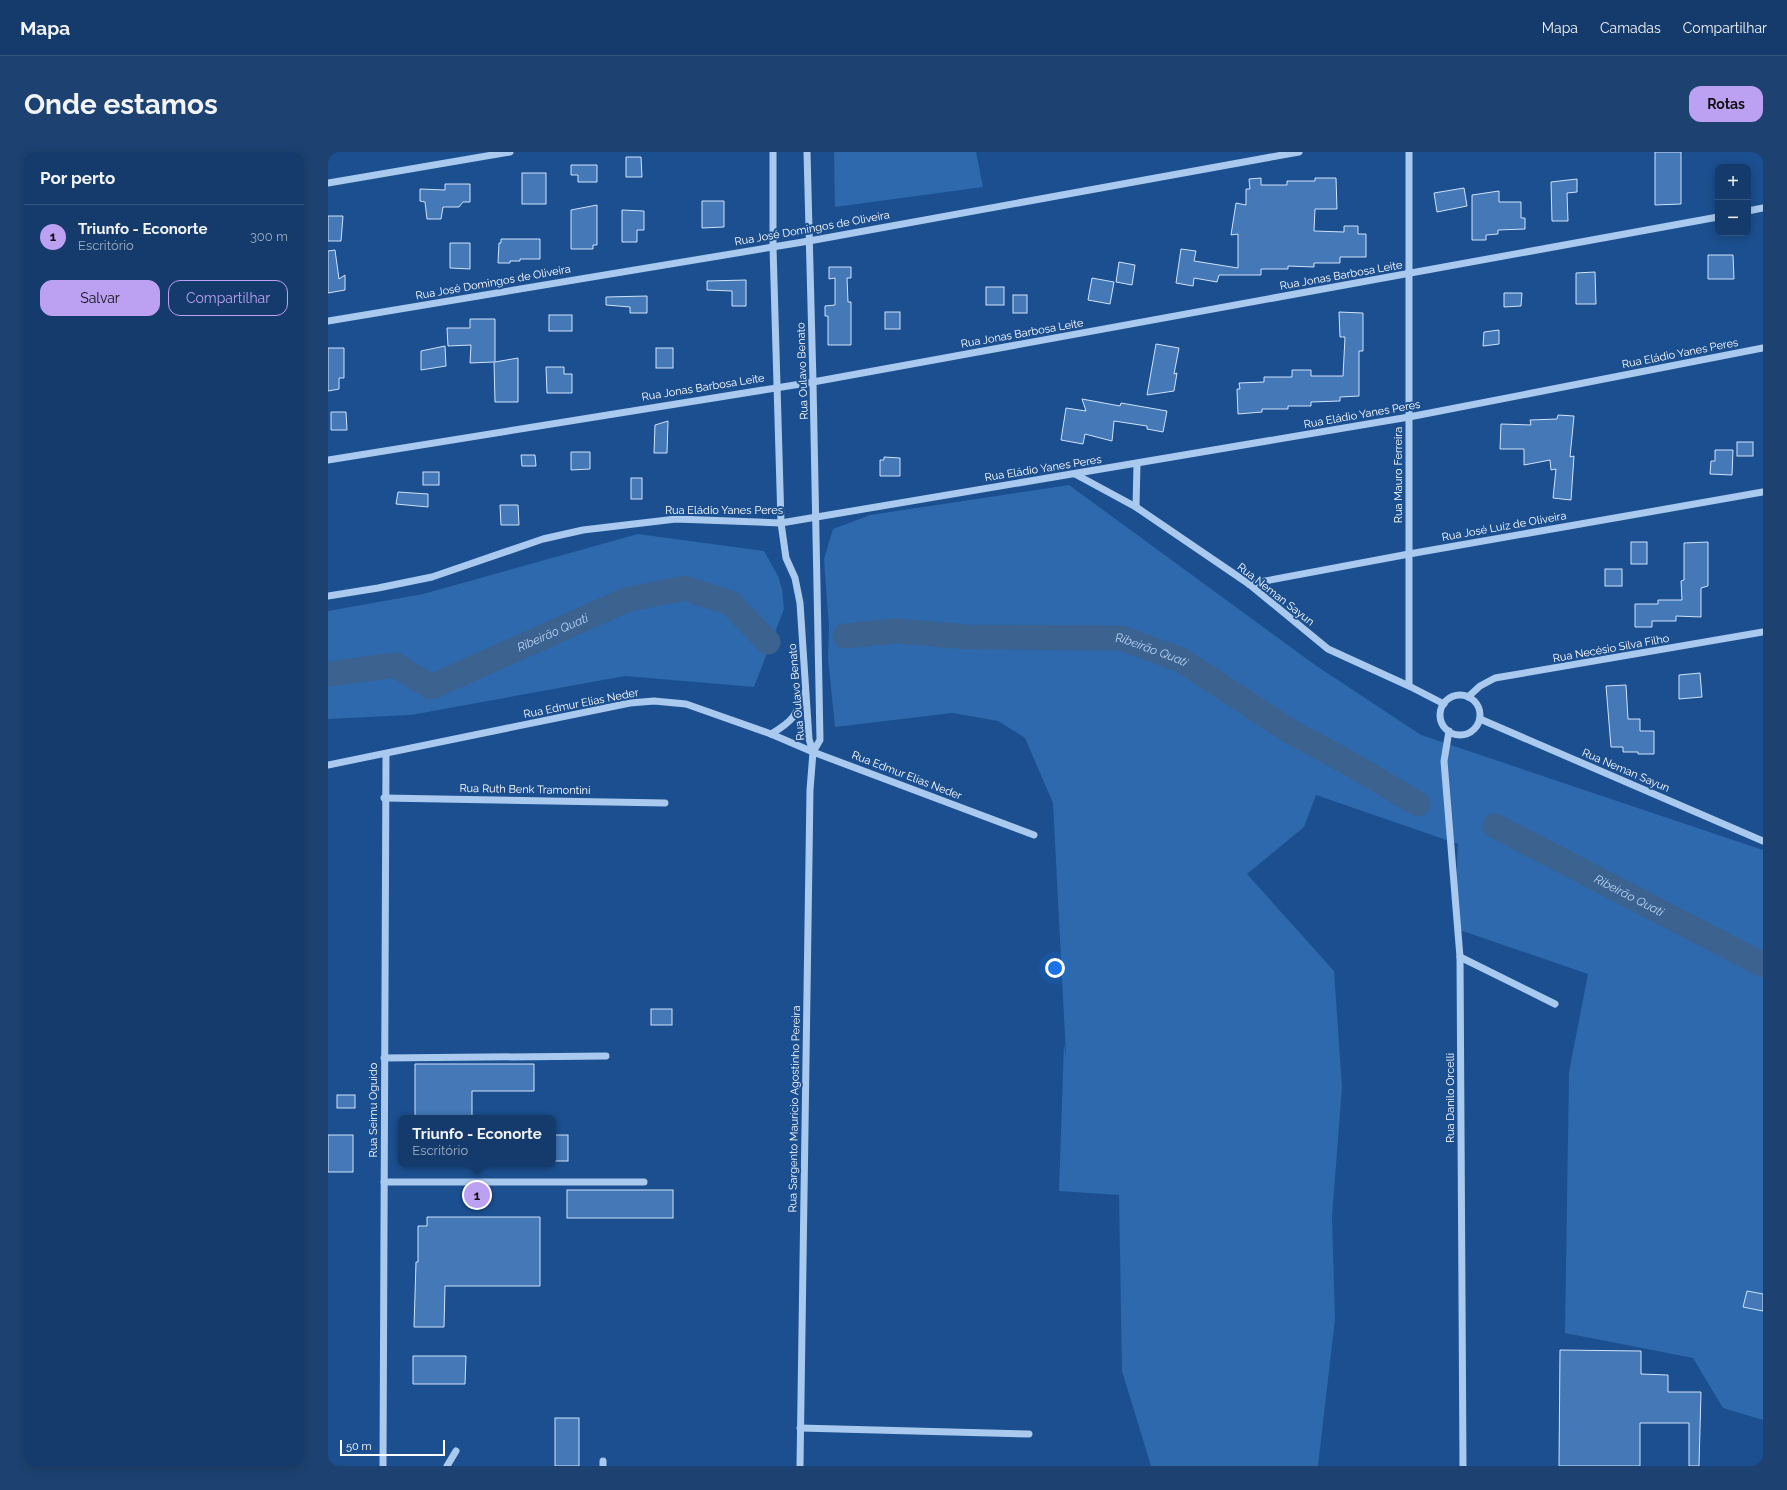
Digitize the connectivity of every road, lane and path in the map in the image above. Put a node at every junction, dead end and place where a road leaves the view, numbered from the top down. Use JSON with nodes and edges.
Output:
{"nodes":[{"id":1,"x":510,"y":152,"type":"edge"},
{"id":2,"x":772,"y":152,"type":"edge"},
{"id":3,"x":807,"y":152,"type":"edge"},
{"id":4,"x":1299,"y":152,"type":"edge"},
{"id":5,"x":1409,"y":152,"type":"edge"},
{"id":6,"x":328,"y":183,"type":"edge"},
{"id":7,"x":1763,"y":208,"type":"edge"},
{"id":8,"x":1751,"y":210,"type":"edge"},
{"id":9,"x":1715,"y":218,"type":"edge"},
{"id":10,"x":809,"y":241,"type":"junction"},
{"id":11,"x":773,"y":247,"type":"junction"},
{"id":12,"x":1409,"y":274,"type":"junction"},
{"id":13,"x":328,"y":321,"type":"edge"},
{"id":14,"x":1763,"y":348,"type":"edge"},
{"id":15,"x":813,"y":382,"type":"junction"},
{"id":16,"x":778,"y":386,"type":"junction"},
{"id":17,"x":1409,"y":417,"type":"junction"},
{"id":18,"x":328,"y":460,"type":"edge"},
{"id":19,"x":1137,"y":464,"type":"junction"},
{"id":20,"x":1075,"y":474,"type":"junction"},
{"id":21,"x":1763,"y":492,"type":"edge"},
{"id":22,"x":1136,"y":507,"type":"junction"},
{"id":23,"x":816,"y":517,"type":"junction"},
{"id":24,"x":781,"y":523,"type":"junction"},
{"id":25,"x":1409,"y":554,"type":"junction"},
{"id":26,"x":1250,"y":584,"type":"junction"},
{"id":27,"x":328,"y":596,"type":"edge"},
{"id":28,"x":1763,"y":632,"type":"edge"},
{"id":29,"x":1409,"y":686,"type":"junction"},
{"id":30,"x":806,"y":690,"type":"junction"},
{"id":31,"x":1468,"y":697,"type":"junction"},
{"id":32,"x":1444,"y":704,"type":"junction"},
{"id":33,"x":1480,"y":719,"type":"junction"},
{"id":34,"x":1449,"y":732,"type":"junction"},
{"id":35,"x":771,"y":734,"type":"junction"},
{"id":36,"x":813,"y":752,"type":"junction"},
{"id":37,"x":386,"y":754,"type":"junction"},
{"id":38,"x":328,"y":765,"type":"edge"},
{"id":39,"x":384,"y":798,"type":"junction"},
{"id":40,"x":665,"y":803,"type":"dead end"},
{"id":41,"x":1034,"y":835,"type":"dead end"},
{"id":42,"x":1763,"y":841,"type":"edge"},
{"id":43,"x":1460,"y":957,"type":"junction"},
{"id":44,"x":1555,"y":1004,"type":"dead end"},
{"id":45,"x":606,"y":1056,"type":"dead end"},
{"id":46,"x":384,"y":1058,"type":"junction"},
{"id":47,"x":384,"y":1182,"type":"junction"},
{"id":48,"x":644,"y":1182,"type":"dead end"},
{"id":49,"x":800,"y":1428,"type":"junction"},
{"id":50,"x":1029,"y":1434,"type":"dead end"},
{"id":51,"x":456,"y":1451,"type":"dead end"},
{"id":52,"x":383,"y":1466,"type":"edge"},
{"id":53,"x":447,"y":1466,"type":"edge"},
{"id":54,"x":800,"y":1466,"type":"edge"},
{"id":55,"x":1463,"y":1466,"type":"edge"}],
"edges":[{"from":1,"to":6,"type":"street"},
{"from":2,"to":11,"type":"street","name":"Rua Oulavo Benato"},
{"from":3,"to":10,"type":"street","name":"Rua Oulavo Benato"},
{"from":4,"to":10,"type":"street","name":"Rua José Domingos de Oliveira"},
{"from":5,"to":12,"type":"street","name":"Rua Mauro Ferreira"},
{"from":7,"to":8,"type":"street"},
{"from":9,"to":12,"type":"street","name":"Rua Jonas Barbosa Leite"},
{"from":10,"to":11,"type":"street","name":"Rua José Domingos de Oliveira"},
{"from":10,"to":15,"type":"street","name":"Rua Oulavo Benato"},
{"from":11,"to":13,"type":"street","name":"Rua José Domingos de Oliveira"},
{"from":11,"to":16,"type":"street","name":"Rua Oulavo Benato"},
{"from":12,"to":15,"type":"street","name":"Rua Jonas Barbosa Leite"},
{"from":12,"to":17,"type":"street","name":"Rua Mauro Ferreira"},
{"from":14,"to":17,"type":"street","name":"Rua Eládio Yanes Peres"},
{"from":15,"to":16,"type":"street","name":"Rua Jonas Barbosa Leite"},
{"from":15,"to":23,"type":"street","name":"Rua Oulavo Benato"},
{"from":16,"to":18,"type":"street","name":"Rua Jonas Barbosa Leite"},
{"from":16,"to":24,"type":"street","name":"Rua Oulavo Benato"},
{"from":17,"to":19,"type":"street","name":"Rua Eládio Yanes Peres"},
{"from":17,"to":25,"type":"street","name":"Rua Mauro Ferreira"},
{"from":19,"to":20,"type":"street","name":"Rua Eládio Yanes Peres"},
{"from":19,"to":22,"type":"street"},
{"from":20,"to":22,"type":"street","name":"Rua Neman Sayun"},
{"from":20,"to":23,"type":"street","name":"Rua Eládio Yanes Peres"},
{"from":21,"to":25,"type":"street","name":"Rua José Luíz de Oliveira"},
{"from":22,"to":26,"type":"street","name":"Rua Neman Sayun"},
{"from":23,"to":24,"type":"street","name":"Rua Eládio Yanes Peres"},
{"from":23,"to":36,"type":"street","name":"Rua Oulavo Benato"},
{"from":24,"to":27,"type":"street","name":"Rua Eládio Yanes Peres"},
{"from":24,"to":30,"type":"street","name":"Rua Oulavo Benato"},
{"from":25,"to":26,"type":"street","name":"Rua José Luíz de Oliveira"},
{"from":25,"to":29,"type":"street","name":"Rua Mauro Ferreira"},
{"from":26,"to":29,"type":"street","name":"Rua Neman Sayun"},
{"from":28,"to":31,"type":"street","name":"Rua Necésio Silva Filho"},
{"from":29,"to":32,"type":"street"},
{"from":30,"to":35,"type":"street"},
{"from":30,"to":36,"type":"street","name":"Rua Oulavo Benato"},
{"from":31,"to":32,"type":"street"},
{"from":31,"to":33,"type":"street"},
{"from":32,"to":34,"type":"street"},
{"from":33,"to":34,"type":"street"},
{"from":33,"to":42,"type":"street","name":"Rua Neman Sayun"},
{"from":34,"to":43,"type":"street","name":"Rua Danilo Orcelli"},
{"from":35,"to":36,"type":"street","name":"Rua Edmur Elias Neder"},
{"from":35,"to":37,"type":"street","name":"Rua Edmur Elias Neder"},
{"from":36,"to":41,"type":"street","name":"Rua Edmur Elias Neder"},
{"from":36,"to":49,"type":"street","name":"Rua Sargento Maurício Agostinho Pereira"},
{"from":37,"to":38,"type":"street","name":"Rua Edmur Elias Neder"},
{"from":37,"to":39,"type":"street","name":"Rua Seimu Oguido"},
{"from":39,"to":40,"type":"street","name":"Rua Ruth Benk Tramontini"},
{"from":39,"to":46,"type":"street","name":"Rua Seimu Oguido"},
{"from":43,"to":44,"type":"street"},
{"from":43,"to":55,"type":"street","name":"Rua Danilo Orcelli"},
{"from":45,"to":46,"type":"street"},
{"from":46,"to":47,"type":"street","name":"Rua Seimu Oguido"},
{"from":47,"to":48,"type":"street"},
{"from":47,"to":52,"type":"street","name":"Rua Seimu Oguido"},
{"from":49,"to":50,"type":"street"},
{"from":49,"to":54,"type":"street","name":"Rua Sargento Maurício Agostinho Pereira"},
{"from":51,"to":53,"type":"street"}]}
